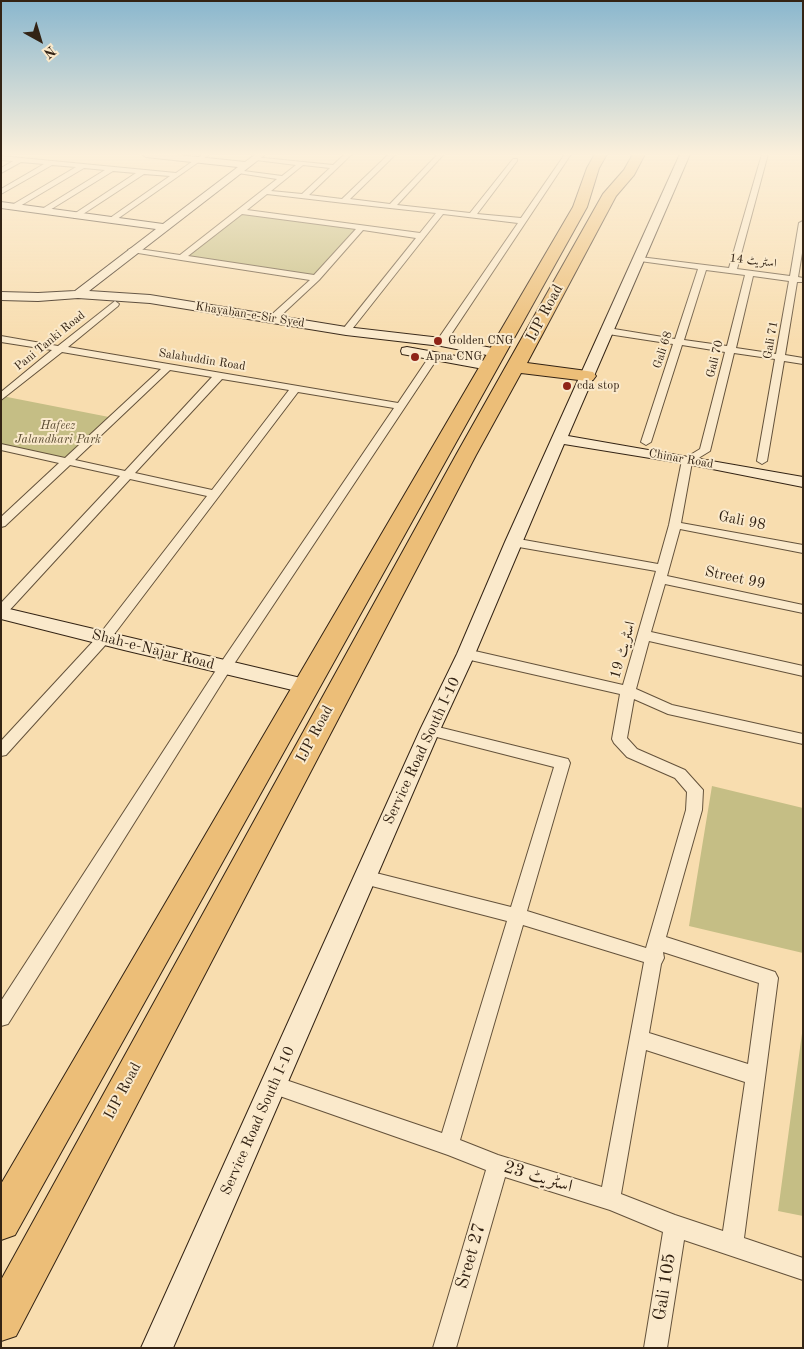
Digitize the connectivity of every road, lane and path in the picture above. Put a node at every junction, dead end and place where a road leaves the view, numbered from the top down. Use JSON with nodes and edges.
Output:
{"nodes":[{"id":1,"x":86,"y":217,"type":"edge"},
{"id":2,"x":117,"y":217,"type":"edge"},
{"id":3,"x":176,"y":217,"type":"edge"},
{"id":4,"x":233,"y":217,"type":"edge"},
{"id":5,"x":282,"y":217,"type":"edge"},
{"id":6,"x":437,"y":217,"type":"edge"},
{"id":7,"x":489,"y":217,"type":"edge"},
{"id":8,"x":526,"y":217,"type":"edge"},
{"id":9,"x":584,"y":217,"type":"edge"},
{"id":10,"x":658,"y":217,"type":"edge"},
{"id":11,"x":747,"y":217,"type":"edge"},
{"id":12,"x":113,"y":220,"type":"junction"},
{"id":13,"x":523,"y":221,"type":"junction"},
{"id":14,"x":803,"y":223,"type":"edge"},
{"id":15,"x":163,"y":227,"type":"junction"},
{"id":16,"x":361,"y":228,"type":"junction"},
{"id":17,"x":421,"y":236,"type":"junction"},
{"id":18,"x":132,"y":250,"type":"junction"},
{"id":19,"x":181,"y":258,"type":"junction"},
{"id":20,"x":640,"y":259,"type":"junction"},
{"id":21,"x":704,"y":267,"type":"junction"},
{"id":22,"x":732,"y":271,"type":"junction"},
{"id":23,"x":750,"y":273,"type":"junction"},
{"id":24,"x":316,"y":278,"type":"junction"},
{"id":25,"x":798,"y":279,"type":"edge"},
{"id":26,"x":78,"y":294,"type":"junction"},
{"id":27,"x":1,"y":296,"type":"edge"},
{"id":28,"x":115,"y":304,"type":"junction"},
{"id":29,"x":1,"y":305,"type":"edge"},
{"id":30,"x":272,"y":319,"type":"junction"},
{"id":31,"x":346,"y":331,"type":"junction"},
{"id":32,"x":608,"y":331,"type":"junction"},
{"id":33,"x":2,"y":340,"type":"edge"},
{"id":34,"x":434,"y":342,"type":"junction"},
{"id":35,"x":679,"y":342,"type":"junction"},
{"id":36,"x":457,"y":346,"type":"junction"},
{"id":37,"x":60,"y":349,"type":"junction"},
{"id":38,"x":730,"y":350,"type":"junction"},
{"id":39,"x":420,"y":353,"type":"junction"},
{"id":40,"x":434,"y":356,"type":"junction"},
{"id":41,"x":448,"y":358,"type":"junction"},
{"id":42,"x":780,"y":358,"type":"junction"},
{"id":43,"x":506,"y":361,"type":"junction"},
{"id":44,"x":803,"y":361,"type":"edge"},
{"id":45,"x":168,"y":367,"type":"junction"},
{"id":46,"x":588,"y":372,"type":"junction"},
{"id":47,"x":220,"y":376,"type":"junction"},
{"id":48,"x":296,"y":388,"type":"junction"},
{"id":49,"x":1,"y":397,"type":"edge"},
{"id":50,"x":400,"y":406,"type":"junction"},
{"id":51,"x":562,"y":433,"type":"junction"},
{"id":52,"x":646,"y":442,"type":"junction"},
{"id":53,"x":7,"y":448,"type":"edge"},
{"id":54,"x":705,"y":451,"type":"junction"},
{"id":55,"x":1,"y":459,"type":"edge"},
{"id":56,"x":687,"y":460,"type":"junction"},
{"id":57,"x":762,"y":461,"type":"junction"},
{"id":58,"x":67,"y":462,"type":"junction"},
{"id":59,"x":803,"y":468,"type":"edge"},
{"id":60,"x":128,"y":475,"type":"junction"},
{"id":61,"x":803,"y":482,"type":"edge"},
{"id":62,"x":215,"y":494,"type":"junction"},
{"id":63,"x":1,"y":524,"type":"edge"},
{"id":64,"x":676,"y":525,"type":"junction"},
{"id":65,"x":513,"y":542,"type":"junction"},
{"id":66,"x":803,"y":549,"type":"edge"},
{"id":67,"x":662,"y":574,"type":"junction"},
{"id":68,"x":803,"y":610,"type":"edge"},
{"id":69,"x":1,"y":612,"type":"edge"},
{"id":70,"x":644,"y":635,"type":"junction"},
{"id":71,"x":104,"y":638,"type":"junction"},
{"id":72,"x":466,"y":654,"type":"junction"},
{"id":73,"x":224,"y":667,"type":"junction"},
{"id":74,"x":803,"y":671,"type":"edge"},
{"id":75,"x":305,"y":686,"type":"junction"},
{"id":76,"x":628,"y":691,"type":"junction"},
{"id":77,"x":430,"y":730,"type":"junction"},
{"id":78,"x":803,"y":739,"type":"edge"},
{"id":79,"x":1,"y":752,"type":"edge"},
{"id":80,"x":364,"y":877,"type":"junction"},
{"id":81,"x":518,"y":916,"type":"junction"},
{"id":82,"x":655,"y":950,"type":"junction"},
{"id":83,"x":1,"y":1018,"type":"edge"},
{"id":84,"x":112,"y":1026,"type":"junction"},
{"id":85,"x":152,"y":1038,"type":"junction"},
{"id":86,"x":639,"y":1040,"type":"junction"},
{"id":87,"x":756,"y":1076,"type":"junction"},
{"id":88,"x":274,"y":1085,"type":"junction"},
{"id":89,"x":448,"y":1145,"type":"junction"},
{"id":90,"x":498,"y":1164,"type":"junction"},
{"id":91,"x":610,"y":1200,"type":"junction"},
{"id":92,"x":1,"y":1221,"type":"edge"},
{"id":93,"x":675,"y":1226,"type":"junction"},
{"id":94,"x":732,"y":1246,"type":"junction"},
{"id":95,"x":803,"y":1269,"type":"edge"},
{"id":96,"x":1,"y":1321,"type":"edge"},
{"id":97,"x":157,"y":1348,"type":"edge"},
{"id":98,"x":444,"y":1348,"type":"edge"},
{"id":99,"x":654,"y":1348,"type":"edge"}],
"edges":[{"from":1,"to":12,"type":"main road"},
{"from":2,"to":12,"type":"street"},
{"from":3,"to":15,"type":"street"},
{"from":4,"to":19,"type":"street"},
{"from":5,"to":16,"type":"street"},
{"from":6,"to":17,"type":"street"},
{"from":7,"to":13,"type":"street"},
{"from":8,"to":13,"type":"street"},
{"from":9,"to":43,"type":"highway","name":"IJP Road"},
{"from":10,"to":20,"type":"main road","name":"Service Road South I-10"},
{"from":11,"to":22,"type":"street"},
{"from":12,"to":15,"type":"main road"},
{"from":13,"to":34,"type":"street"},
{"from":14,"to":25,"type":"street","name":"Gali 71"},
{"from":15,"to":18,"type":"street"},
{"from":16,"to":17,"type":"street"},
{"from":16,"to":24,"type":"street"},
{"from":17,"to":31,"type":"street"},
{"from":18,"to":19,"type":"street"},
{"from":18,"to":26,"type":"street"},
{"from":19,"to":24,"type":"street"},
{"from":20,"to":21,"type":"street","name":"اسٹریٹ 14"},
{"from":20,"to":32,"type":"main road","name":"Service Road South I-10"},
{"from":21,"to":22,"type":"street","name":"اسٹریٹ 14"},
{"from":21,"to":35,"type":"street","name":"Gali 68"},
{"from":22,"to":23,"type":"street","name":"اسٹریٹ 14"},
{"from":23,"to":25,"type":"street","name":"اسٹریٹ 14"},
{"from":23,"to":38,"type":"street","name":"Gali 70"},
{"from":24,"to":30,"type":"street"},
{"from":25,"to":42,"type":"street","name":"Gali 71"},
{"from":26,"to":27,"type":"main road","name":"Khayaban-e-Sir Syed"},
{"from":26,"to":30,"type":"main road","name":"Khayaban-e-Sir Syed"},
{"from":28,"to":29,"type":"main road","name":"Khayaban-e-Sir Syed"},
{"from":28,"to":37,"type":"street","name":"Pani Tanki Road"},
{"from":28,"to":39,"type":"main road","name":"Khayaban-e-Sir Syed"},
{"from":30,"to":31,"type":"main road","name":"Khayaban-e-Sir Syed"},
{"from":31,"to":34,"type":"main road","name":"Khayaban-e-Sir Syed"},
{"from":32,"to":35,"type":"street"},
{"from":32,"to":46,"type":"main road","name":"Service Road South I-10"},
{"from":33,"to":37,"type":"street","name":"Salahuddin Road"},
{"from":34,"to":36,"type":"main road","name":"Khayaban-e-Sir Syed"},
{"from":34,"to":39,"type":"main road"},
{"from":35,"to":38,"type":"street"},
{"from":35,"to":52,"type":"street","name":"Gali 68"},
{"from":36,"to":41,"type":"main road"},
{"from":36,"to":43,"type":"main road","name":"Khayaban-e-Sir Syed"},
{"from":37,"to":45,"type":"street","name":"Salahuddin Road"},
{"from":37,"to":49,"type":"street","name":"Pani Tanki Road"},
{"from":38,"to":42,"type":"street"},
{"from":38,"to":54,"type":"street","name":"Gali 70"},
{"from":39,"to":40,"type":"main road","name":"Khayaban-e-Sir Syed"},
{"from":40,"to":41,"type":"main road","name":"Khayaban-e-Sir Syed"},
{"from":40,"to":50,"type":"street"},
{"from":41,"to":43,"type":"main road","name":"Khayaban-e-Sir Syed"},
{"from":42,"to":44,"type":"street"},
{"from":42,"to":57,"type":"street","name":"Gali 71"},
{"from":43,"to":46,"type":"highway"},
{"from":43,"to":75,"type":"highway","name":"IJP Road"},
{"from":43,"to":85,"type":"highway","name":"IJP Road"},
{"from":45,"to":47,"type":"street","name":"Salahuddin Road"},
{"from":45,"to":58,"type":"street"},
{"from":46,"to":51,"type":"main road","name":"Service Road South I-10"},
{"from":47,"to":48,"type":"street","name":"Salahuddin Road"},
{"from":47,"to":60,"type":"street"},
{"from":48,"to":50,"type":"street","name":"Salahuddin Road"},
{"from":48,"to":62,"type":"street"},
{"from":50,"to":73,"type":"street"},
{"from":51,"to":52,"type":"main road","name":"Chinar Road"},
{"from":51,"to":56,"type":"main road","name":"Chinar Road"},
{"from":51,"to":65,"type":"main road","name":"Service Road South I-10"},
{"from":52,"to":54,"type":"main road","name":"Chinar Road"},
{"from":53,"to":55,"type":"street"},
{"from":53,"to":58,"type":"street"},
{"from":54,"to":56,"type":"street"},
{"from":54,"to":57,"type":"main road","name":"Chinar Road"},
{"from":56,"to":61,"type":"main road","name":"Chinar Road"},
{"from":56,"to":64,"type":"street","name":"اسٹریٹ 19"},
{"from":57,"to":59,"type":"main road","name":"Chinar Road"},
{"from":58,"to":60,"type":"street"},
{"from":58,"to":63,"type":"street"},
{"from":60,"to":62,"type":"street"},
{"from":60,"to":69,"type":"street"},
{"from":62,"to":71,"type":"street"},
{"from":64,"to":66,"type":"street","name":"Gali 98"},
{"from":64,"to":67,"type":"street","name":"اسٹریٹ 19"},
{"from":65,"to":67,"type":"street","name":"Street 99"},
{"from":65,"to":72,"type":"main road","name":"Service Road South I-10"},
{"from":67,"to":68,"type":"street","name":"Street 99"},
{"from":67,"to":70,"type":"street","name":"اسٹریٹ 19"},
{"from":69,"to":71,"type":"main road","name":"Shah-e-Najar Road"},
{"from":70,"to":74,"type":"street"},
{"from":70,"to":76,"type":"street","name":"اسٹریٹ 19"},
{"from":71,"to":73,"type":"main road","name":"Shah-e-Najar Road"},
{"from":71,"to":79,"type":"street"},
{"from":72,"to":76,"type":"street"},
{"from":72,"to":77,"type":"main road","name":"Service Road South I-10"},
{"from":73,"to":75,"type":"main road","name":"Shah-e-Najar Road"},
{"from":73,"to":83,"type":"street"},
{"from":75,"to":84,"type":"highway","name":"IJP Road"},
{"from":76,"to":78,"type":"street"},
{"from":76,"to":82,"type":"street","name":"اسٹریٹ 19"},
{"from":77,"to":80,"type":"main road","name":"Service Road South I-10"},
{"from":77,"to":81,"type":"street"},
{"from":80,"to":81,"type":"street"},
{"from":80,"to":88,"type":"main road","name":"Service Road South I-10"},
{"from":81,"to":82,"type":"street"},
{"from":81,"to":89,"type":"street"},
{"from":82,"to":86,"type":"street"},
{"from":82,"to":87,"type":"street"},
{"from":84,"to":85,"type":"highway"},
{"from":84,"to":92,"type":"highway","name":"IJP Road"},
{"from":85,"to":96,"type":"highway","name":"IJP Road"},
{"from":86,"to":87,"type":"street"},
{"from":86,"to":91,"type":"street"},
{"from":87,"to":94,"type":"street"},
{"from":88,"to":89,"type":"street","name":"اسٹریٹ 23"},
{"from":88,"to":97,"type":"main road","name":"Service Road South I-10"},
{"from":89,"to":90,"type":"street","name":"اسٹریٹ 23"},
{"from":90,"to":91,"type":"street","name":"اسٹریٹ 23"},
{"from":90,"to":98,"type":"street","name":"Sreet 27"},
{"from":91,"to":93,"type":"street","name":"اسٹریٹ 23"},
{"from":93,"to":94,"type":"street","name":"اسٹریٹ 23"},
{"from":93,"to":99,"type":"street","name":"Gali 105"},
{"from":94,"to":95,"type":"street","name":"اسٹریٹ 23"}]}
